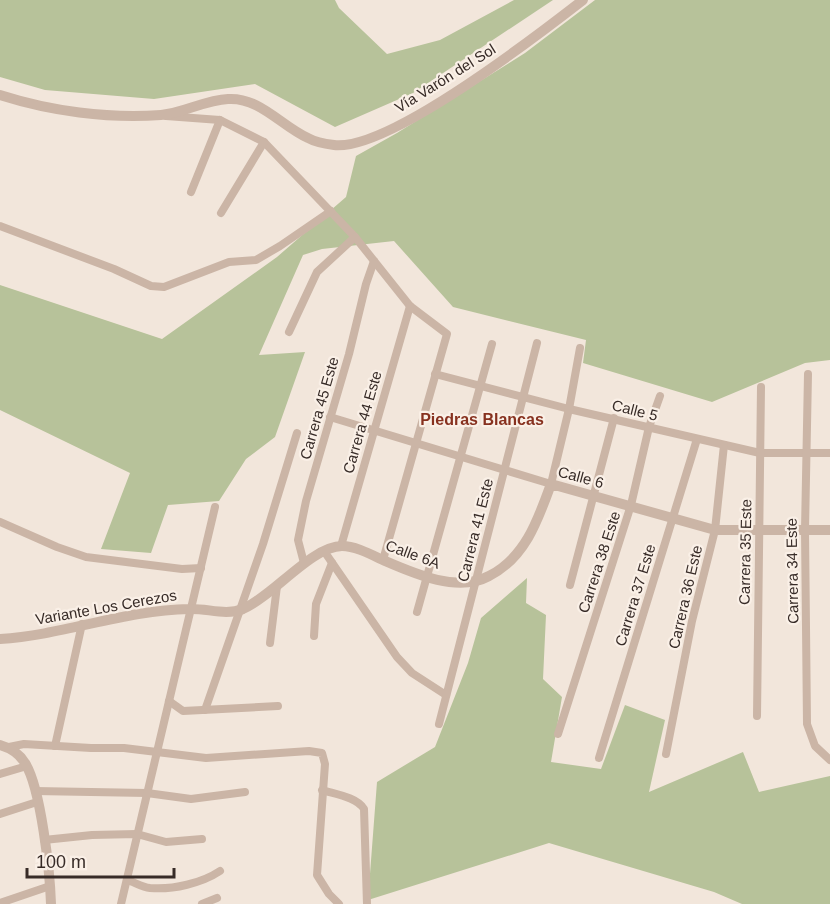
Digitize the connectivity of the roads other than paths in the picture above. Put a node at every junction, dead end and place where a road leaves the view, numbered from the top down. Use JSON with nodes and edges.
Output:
{"nodes":[{"id":1,"x":583,"y":0,"type":"edge"},
{"id":2,"x":0,"y":95,"type":"edge"},
{"id":3,"x":163,"y":115,"type":"junction"},
{"id":4,"x":220,"y":120,"type":"junction"},
{"id":5,"x":264,"y":142,"type":"junction"},
{"id":6,"x":191,"y":192,"type":"dead end"},
{"id":7,"x":331,"y":211,"type":"junction"},
{"id":8,"x":221,"y":213,"type":"dead end"},
{"id":9,"x":0,"y":226,"type":"edge"},
{"id":10,"x":355,"y":237,"type":"junction"},
{"id":11,"x":374,"y":261,"type":"junction"},
{"id":12,"x":410,"y":306,"type":"junction"},
{"id":13,"x":289,"y":332,"type":"dead end"},
{"id":14,"x":537,"y":343,"type":"dead end"},
{"id":15,"x":492,"y":344,"type":"dead end"},
{"id":16,"x":580,"y":348,"type":"dead end"},
{"id":17,"x":435,"y":374,"type":"junction"},
{"id":18,"x":808,"y":374,"type":"dead end"},
{"id":19,"x":480,"y":385,"type":"junction"},
{"id":20,"x":761,"y":387,"type":"dead end"},
{"id":21,"x":524,"y":396,"type":"junction"},
{"id":22,"x":660,"y":396,"type":"dead end"},
{"id":23,"x":569,"y":409,"type":"junction"},
{"id":24,"x":330,"y":417,"type":"junction"},
{"id":25,"x":614,"y":418,"type":"junction"},
{"id":26,"x":649,"y":427,"type":"junction"},
{"id":27,"x":374,"y":430,"type":"junction"},
{"id":28,"x":297,"y":433,"type":"dead end"},
{"id":29,"x":697,"y":440,"type":"junction"},
{"id":30,"x":416,"y":443,"type":"junction"},
{"id":31,"x":724,"y":445,"type":"junction"},
{"id":32,"x":760,"y":453,"type":"junction"},
{"id":33,"x":806,"y":453,"type":"junction"},
{"id":34,"x":830,"y":453,"type":"edge"},
{"id":35,"x":460,"y":456,"type":"junction"},
{"id":36,"x":505,"y":469,"type":"junction"},
{"id":37,"x":551,"y":484,"type":"junction"},
{"id":38,"x":593,"y":496,"type":"junction"},
{"id":39,"x":631,"y":505,"type":"junction"},
{"id":40,"x":215,"y":507,"type":"dead end"},
{"id":41,"x":673,"y":517,"type":"junction"},
{"id":42,"x":0,"y":522,"type":"edge"},
{"id":43,"x":715,"y":530,"type":"junction"},
{"id":44,"x":759,"y":530,"type":"junction"},
{"id":45,"x":805,"y":530,"type":"junction"},
{"id":46,"x":830,"y":530,"type":"edge"},
{"id":47,"x":341,"y":546,"type":"junction"},
{"id":48,"x":324,"y":551,"type":"junction"},
{"id":49,"x":383,"y":560,"type":"junction"},
{"id":50,"x":304,"y":562,"type":"junction"},
{"id":51,"x":332,"y":563,"type":"junction"},
{"id":52,"x":201,"y":568,"type":"junction"},
{"id":53,"x":427,"y":576,"type":"junction"},
{"id":54,"x":475,"y":582,"type":"junction"},
{"id":55,"x":570,"y":585,"type":"dead end"},
{"id":56,"x":277,"y":586,"type":"junction"},
{"id":57,"x":191,"y":609,"type":"junction"},
{"id":58,"x":240,"y":610,"type":"junction"},
{"id":59,"x":417,"y":612,"type":"dead end"},
{"id":60,"x":82,"y":624,"type":"junction"},
{"id":61,"x":314,"y":636,"type":"dead end"},
{"id":62,"x":0,"y":639,"type":"edge"},
{"id":63,"x":270,"y":643,"type":"dead end"},
{"id":64,"x":446,"y":695,"type":"junction"},
{"id":65,"x":169,"y":701,"type":"junction"},
{"id":66,"x":278,"y":706,"type":"dead end"},
{"id":67,"x":205,"y":710,"type":"junction"},
{"id":68,"x":757,"y":716,"type":"dead end"},
{"id":69,"x":439,"y":724,"type":"dead end"},
{"id":70,"x":558,"y":734,"type":"dead end"},
{"id":71,"x":4,"y":746,"type":"edge"},
{"id":72,"x":55,"y":746,"type":"junction"},
{"id":73,"x":157,"y":751,"type":"junction"},
{"id":74,"x":666,"y":754,"type":"dead end"},
{"id":75,"x":598,"y":758,"type":"dead end"},
{"id":76,"x":830,"y":760,"type":"edge"},
{"id":77,"x":27,"y":766,"type":"junction"},
{"id":78,"x":0,"y":774,"type":"edge"},
{"id":79,"x":322,"y":790,"type":"junction"},
{"id":80,"x":245,"y":792,"type":"dead end"},
{"id":81,"x":147,"y":793,"type":"junction"},
{"id":82,"x":36,"y":796,"type":"junction"},
{"id":83,"x":0,"y":814,"type":"edge"},
{"id":84,"x":137,"y":834,"type":"junction"},
{"id":85,"x":202,"y":839,"type":"dead end"},
{"id":86,"x":44,"y":840,"type":"junction"},
{"id":87,"x":220,"y":871,"type":"dead end"},
{"id":88,"x":127,"y":880,"type":"junction"},
{"id":89,"x":50,"y":886,"type":"junction"},
{"id":90,"x":217,"y":898,"type":"dead end"},
{"id":91,"x":0,"y":903,"type":"edge"},
{"id":92,"x":51,"y":904,"type":"edge"},
{"id":93,"x":121,"y":904,"type":"edge"},
{"id":94,"x":202,"y":904,"type":"edge"},
{"id":95,"x":339,"y":904,"type":"edge"},
{"id":96,"x":367,"y":904,"type":"edge"}],
"edges":[{"from":1,"to":3,"type":"street","name":"Vía Varón del Sol"},
{"from":2,"to":3,"type":"street","name":"Vía Varón del Sol"},
{"from":3,"to":4,"type":"street"},
{"from":4,"to":5,"type":"street"},
{"from":4,"to":6,"type":"street"},
{"from":5,"to":7,"type":"street"},
{"from":5,"to":8,"type":"street"},
{"from":7,"to":9,"type":"street"},
{"from":7,"to":10,"type":"street"},
{"from":10,"to":11,"type":"street"},
{"from":10,"to":13,"type":"street"},
{"from":11,"to":12,"type":"street"},
{"from":11,"to":24,"type":"street","name":"Carrera 45 Este"},
{"from":12,"to":17,"type":"street"},
{"from":12,"to":27,"type":"street","name":"Carrera 44 Este"},
{"from":14,"to":21,"type":"street","name":"Carrera 41 Este"},
{"from":15,"to":19,"type":"street"},
{"from":16,"to":23,"type":"street"},
{"from":17,"to":19,"type":"street","name":"Calle 5"},
{"from":17,"to":30,"type":"street"},
{"from":18,"to":33,"type":"street","name":"Carrera 34 Este"},
{"from":19,"to":21,"type":"street","name":"Calle 5"},
{"from":19,"to":35,"type":"street"},
{"from":20,"to":32,"type":"street","name":"Carrera 35 Este"},
{"from":21,"to":23,"type":"street","name":"Calle 5"},
{"from":21,"to":36,"type":"street","name":"Carrera 41 Este"},
{"from":22,"to":26,"type":"street","name":"Carrera 38 Este"},
{"from":23,"to":25,"type":"street","name":"Calle 5"},
{"from":23,"to":37,"type":"street"},
{"from":24,"to":27,"type":"street","name":"Calle 6"},
{"from":24,"to":50,"type":"street","name":"Carrera 45 Este"},
{"from":25,"to":26,"type":"street","name":"Calle 5"},
{"from":25,"to":38,"type":"street"},
{"from":26,"to":29,"type":"street","name":"Calle 5"},
{"from":26,"to":39,"type":"street","name":"Carrera 38 Este"},
{"from":27,"to":30,"type":"street","name":"Calle 6"},
{"from":27,"to":47,"type":"street","name":"Carrera 44 Este"},
{"from":28,"to":58,"type":"street"},
{"from":29,"to":31,"type":"street","name":"Calle 5"},
{"from":29,"to":41,"type":"street","name":"Carrera 37 Este"},
{"from":30,"to":35,"type":"street","name":"Calle 6"},
{"from":30,"to":49,"type":"street"},
{"from":31,"to":32,"type":"street","name":"Calle 5"},
{"from":31,"to":43,"type":"street","name":"Carrera 36 Este"},
{"from":32,"to":33,"type":"street","name":"Calle 5"},
{"from":32,"to":44,"type":"street","name":"Carrera 35 Este"},
{"from":33,"to":34,"type":"street","name":"Calle 5"},
{"from":33,"to":45,"type":"street","name":"Carrera 34 Este"},
{"from":35,"to":36,"type":"street","name":"Calle 6"},
{"from":35,"to":53,"type":"street"},
{"from":36,"to":37,"type":"street","name":"Calle 6"},
{"from":36,"to":54,"type":"street","name":"Carrera 41 Este"},
{"from":37,"to":38,"type":"street","name":"Calle 6"},
{"from":37,"to":54,"type":"street"},
{"from":38,"to":39,"type":"street","name":"Calle 6"},
{"from":38,"to":55,"type":"street"},
{"from":39,"to":41,"type":"street","name":"Calle 6"},
{"from":39,"to":70,"type":"street","name":"Carrera 38 Este"},
{"from":40,"to":52,"type":"street"},
{"from":41,"to":43,"type":"street","name":"Calle 6"},
{"from":41,"to":75,"type":"street","name":"Carrera 37 Este"},
{"from":42,"to":52,"type":"street"},
{"from":43,"to":44,"type":"street","name":"Calle 6"},
{"from":43,"to":74,"type":"street","name":"Carrera 36 Este"},
{"from":44,"to":45,"type":"street","name":"Calle 6"},
{"from":44,"to":68,"type":"street","name":"Carrera 35 Este"},
{"from":45,"to":46,"type":"street","name":"Calle 6"},
{"from":45,"to":76,"type":"street","name":"Carrera 34 Este"},
{"from":47,"to":48,"type":"street","name":"Variante Los Cerezos"},
{"from":47,"to":49,"type":"street","name":"Calle 6A"},
{"from":48,"to":50,"type":"street","name":"Variante Los Cerezos"},
{"from":48,"to":51,"type":"street"},
{"from":49,"to":53,"type":"street","name":"Calle 6A"},
{"from":50,"to":56,"type":"street","name":"Variante Los Cerezos"},
{"from":51,"to":61,"type":"street"},
{"from":51,"to":64,"type":"street"},
{"from":52,"to":57,"type":"street"},
{"from":53,"to":54,"type":"street","name":"Calle 6A"},
{"from":53,"to":59,"type":"street"},
{"from":54,"to":64,"type":"street","name":"Carrera 41 Este"},
{"from":56,"to":58,"type":"street","name":"Variante Los Cerezos"},
{"from":56,"to":63,"type":"street"},
{"from":57,"to":58,"type":"street","name":"Variante Los Cerezos"},
{"from":57,"to":60,"type":"street","name":"Variante Los Cerezos"},
{"from":57,"to":65,"type":"street"},
{"from":58,"to":67,"type":"street"},
{"from":60,"to":62,"type":"street","name":"Variante Los Cerezos"},
{"from":60,"to":72,"type":"street"},
{"from":64,"to":69,"type":"street","name":"Carrera 41 Este"},
{"from":65,"to":67,"type":"street"},
{"from":65,"to":73,"type":"street"},
{"from":66,"to":67,"type":"street"},
{"from":71,"to":72,"type":"street"},
{"from":71,"to":77,"type":"street"},
{"from":72,"to":73,"type":"street"},
{"from":73,"to":79,"type":"street"},
{"from":73,"to":81,"type":"street"},
{"from":77,"to":78,"type":"street"},
{"from":77,"to":82,"type":"street"},
{"from":79,"to":95,"type":"street"},
{"from":79,"to":96,"type":"street"},
{"from":80,"to":81,"type":"street"},
{"from":81,"to":82,"type":"street"},
{"from":81,"to":84,"type":"street"},
{"from":82,"to":83,"type":"street"},
{"from":82,"to":86,"type":"street"},
{"from":84,"to":85,"type":"street"},
{"from":84,"to":86,"type":"street"},
{"from":84,"to":88,"type":"street"},
{"from":86,"to":89,"type":"street"},
{"from":87,"to":88,"type":"street"},
{"from":88,"to":93,"type":"street"},
{"from":89,"to":91,"type":"street"},
{"from":89,"to":92,"type":"street"},
{"from":90,"to":94,"type":"street"}]}
